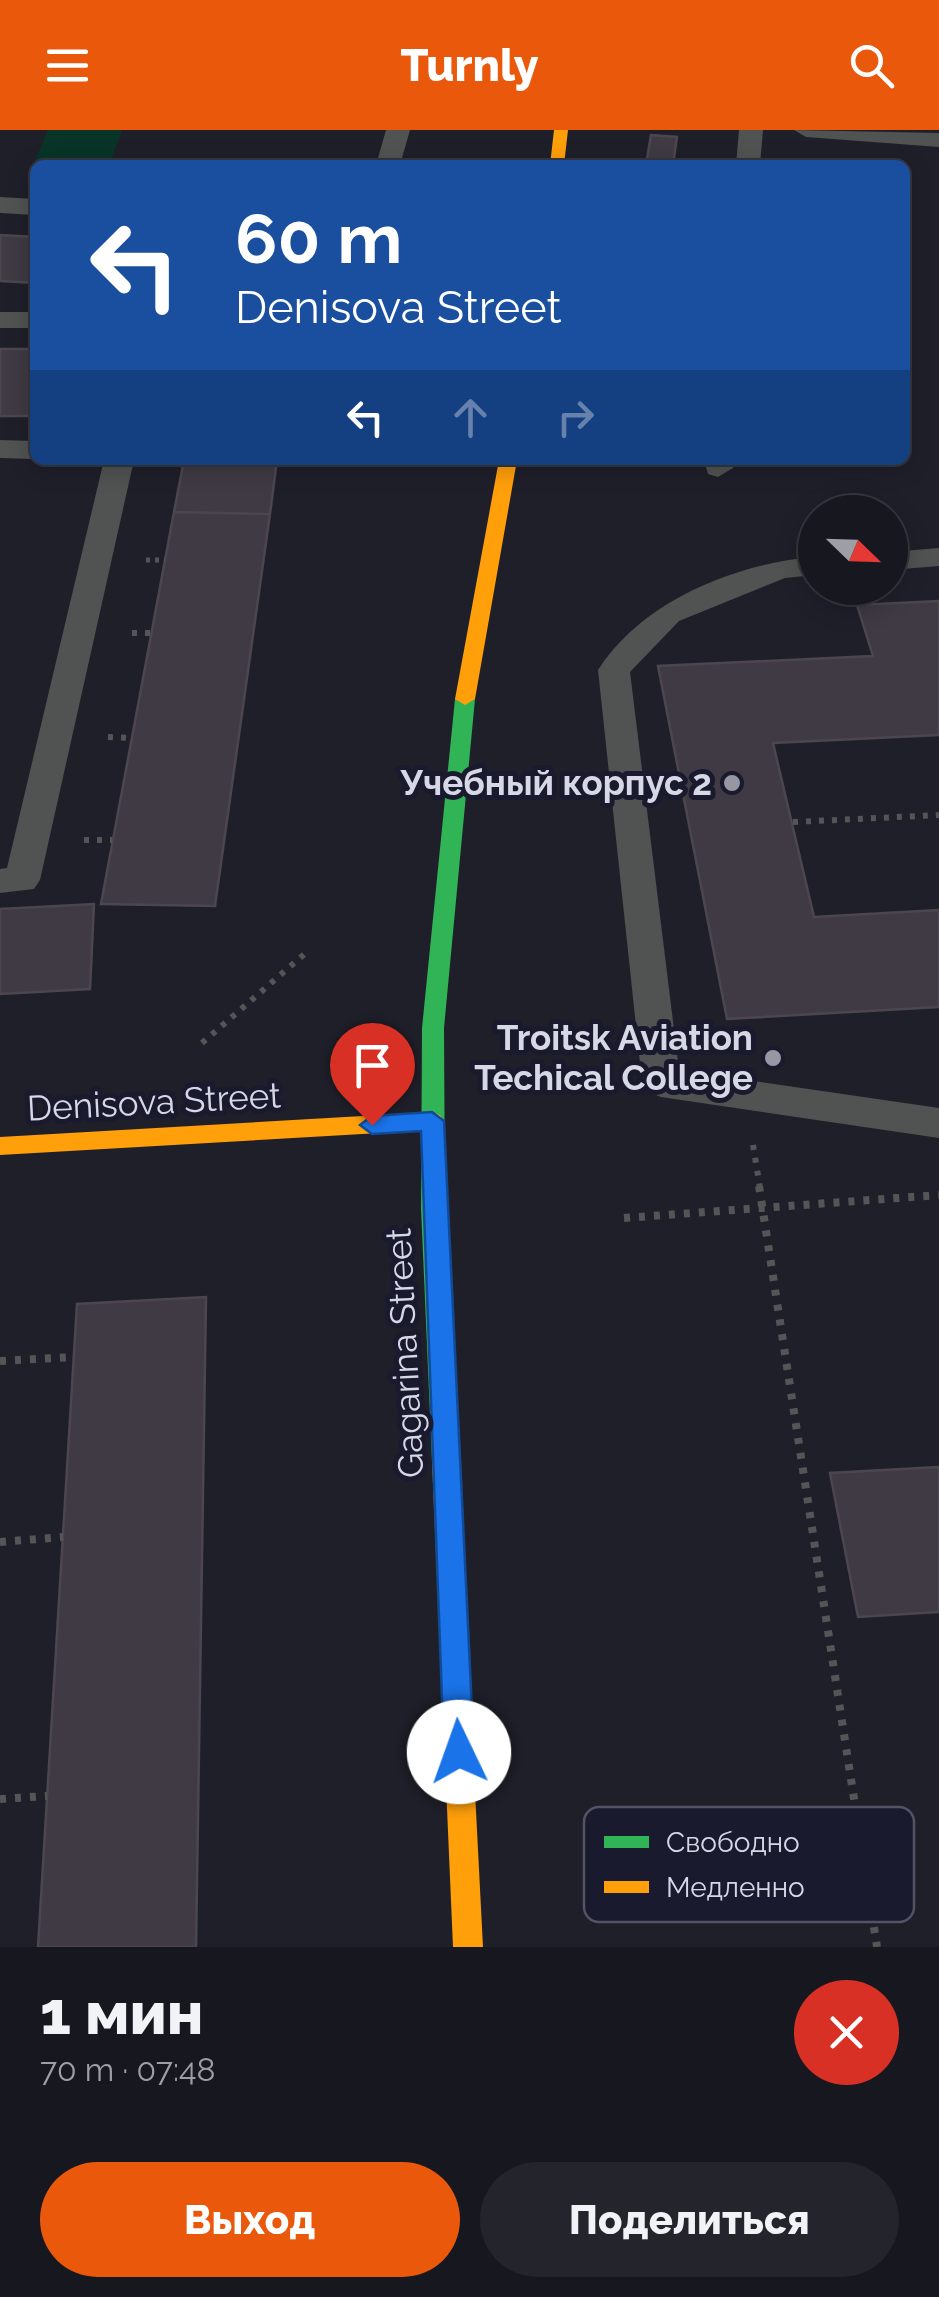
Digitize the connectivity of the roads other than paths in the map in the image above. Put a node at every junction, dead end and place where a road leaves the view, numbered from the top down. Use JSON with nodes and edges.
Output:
{"nodes":[{"id":1,"x":398,"y":130,"type":"edge"},
{"id":2,"x":561,"y":130,"type":"edge"},
{"id":3,"x":752,"y":130,"type":"edge"},
{"id":4,"x":806,"y":130,"type":"edge"},
{"id":5,"x":939,"y":140,"type":"edge"},
{"id":6,"x":389,"y":160,"type":"edge"},
{"id":7,"x":557,"y":160,"type":"edge"},
{"id":8,"x":749,"y":160,"type":"edge"},
{"id":9,"x":0,"y":205,"type":"edge"},
{"id":10,"x":30,"y":207,"type":"edge"},
{"id":11,"x":0,"y":320,"type":"edge"},
{"id":12,"x":30,"y":320,"type":"edge"},
{"id":13,"x":0,"y":450,"type":"edge"},
{"id":14,"x":30,"y":450,"type":"edge"},
{"id":15,"x":118,"y":465,"type":"edge"},
{"id":16,"x":507,"y":465,"type":"edge"},
{"id":17,"x":939,"y":557,"type":"edge"},
{"id":18,"x":908,"y":560,"type":"edge"},
{"id":19,"x":798,"y":567,"type":"edge"},
{"id":20,"x":0,"y":881,"type":"edge"},
{"id":21,"x":432,"y":1121,"type":"junction"},
{"id":22,"x":939,"y":1123,"type":"edge"},
{"id":23,"x":0,"y":1146,"type":"edge"},
{"id":24,"x":468,"y":1947,"type":"edge"}],
"edges":[{"from":1,"to":6,"type":"lane"},
{"from":2,"to":7,"type":"main road"},
{"from":3,"to":8,"type":"lane"},
{"from":4,"to":5,"type":"lane"},
{"from":9,"to":10,"type":"lane"},
{"from":11,"to":12,"type":"lane"},
{"from":13,"to":14,"type":"lane"},
{"from":15,"to":20,"type":"lane"},
{"from":16,"to":21,"type":"main road","name":"Gagarina Street"},
{"from":17,"to":18,"type":"lane"},
{"from":19,"to":22,"type":"lane"},
{"from":21,"to":23,"type":"main road","name":"Denisova Street"},
{"from":21,"to":24,"type":"main road","name":"Gagarina Street"}]}
